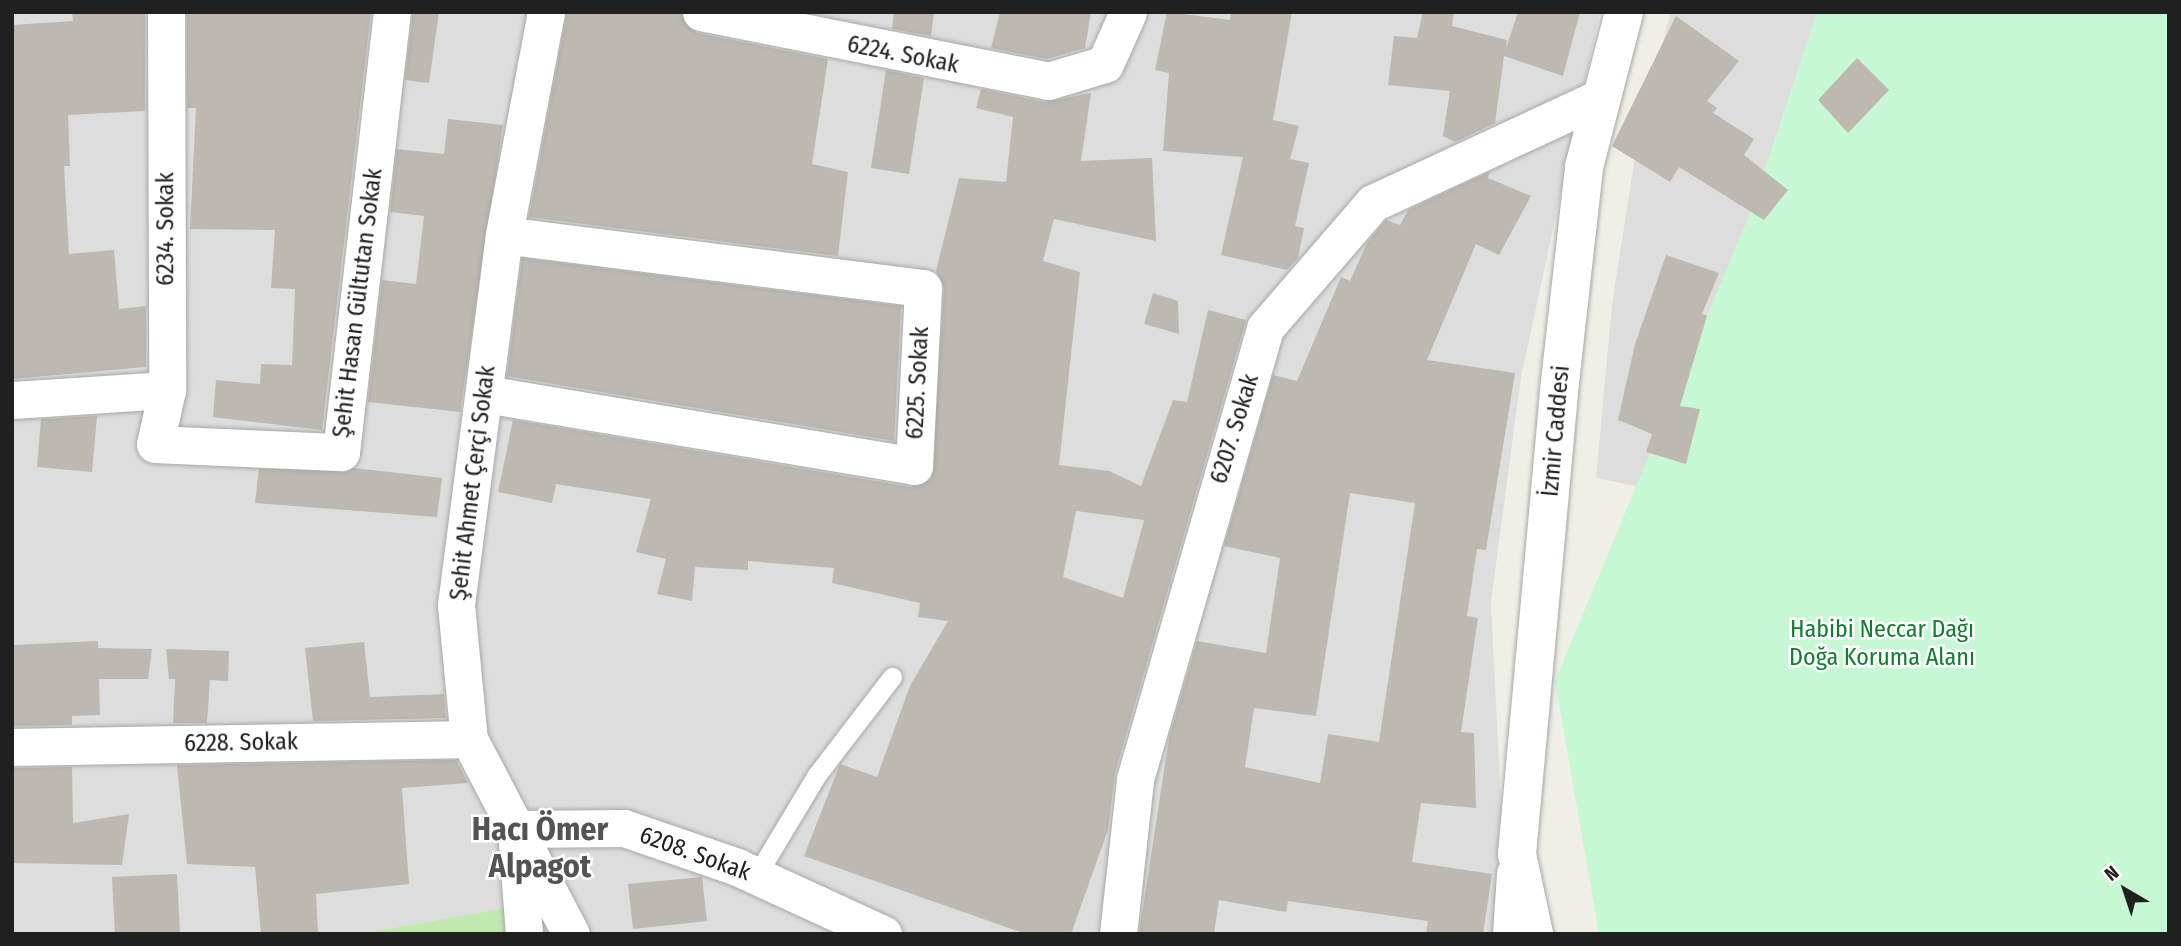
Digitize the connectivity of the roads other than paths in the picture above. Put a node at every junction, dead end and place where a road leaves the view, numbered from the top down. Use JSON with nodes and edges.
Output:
{"nodes":[{"id":1,"x":166,"y":12,"type":"edge"},
{"id":2,"x":392,"y":12,"type":"edge"},
{"id":3,"x":546,"y":12,"type":"edge"},
{"id":4,"x":701,"y":12,"type":"edge"},
{"id":5,"x":1128,"y":12,"type":"edge"},
{"id":6,"x":1624,"y":12,"type":"edge"},
{"id":7,"x":1599,"y":98,"type":"junction"},
{"id":8,"x":504,"y":234,"type":"junction"},
{"id":9,"x":167,"y":390,"type":"junction"},
{"id":10,"x":485,"y":394,"type":"junction"},
{"id":11,"x":12,"y":400,"type":"edge"},
{"id":12,"x":155,"y":443,"type":"joint"},
{"id":13,"x":892,"y":677,"type":"dead end"},
{"id":14,"x":469,"y":739,"type":"junction"},
{"id":15,"x":12,"y":747,"type":"edge"},
{"id":16,"x":516,"y":829,"type":"junction"},
{"id":17,"x":1517,"y":854,"type":"junction"},
{"id":18,"x":756,"y":876,"type":"junction"},
{"id":19,"x":875,"y":932,"type":"edge"},
{"id":20,"x":524,"y":934,"type":"edge"},
{"id":21,"x":571,"y":934,"type":"edge"},
{"id":22,"x":1118,"y":934,"type":"edge"},
{"id":23,"x":1511,"y":934,"type":"edge"},
{"id":24,"x":1534,"y":934,"type":"edge"},
{"id":25,"x":1548,"y":934,"type":"edge"}],
"edges":[{"from":1,"to":9,"type":"street","name":"6234. Sokak"},
{"from":2,"to":12,"type":"street","name":"Şehit Hasan Gültutan Sokak"},
{"from":3,"to":8,"type":"street","name":"Şehit Ahmet Çerçi Sokak"},
{"from":4,"to":5,"type":"street","name":"6224. Sokak"},
{"from":6,"to":7,"type":"street","name":"İzmir Caddesi"},
{"from":7,"to":17,"type":"street","name":"İzmir Caddesi"},
{"from":7,"to":22,"type":"street","name":"6207. Sokak"},
{"from":8,"to":10,"type":"street","name":"Şehit Ahmet Çerçi Sokak"},
{"from":8,"to":10,"type":"street","name":"6225. Sokak"},
{"from":9,"to":11,"type":"street"},
{"from":9,"to":12,"type":"street","name":"6234. Sokak"},
{"from":10,"to":14,"type":"street","name":"Şehit Ahmet Çerçi Sokak"},
{"from":13,"to":18,"type":"lane"},
{"from":14,"to":15,"type":"street","name":"6228. Sokak"},
{"from":14,"to":16,"type":"street","name":"Şehit Ahmet Çerçi Sokak"},
{"from":16,"to":18,"type":"street","name":"6208. Sokak"},
{"from":16,"to":20,"type":"street"},
{"from":16,"to":21,"type":"street","name":"Şehit Ahmet Çerçi Sokak"},
{"from":17,"to":23,"type":"street"},
{"from":17,"to":24,"type":"street","name":"İzmir Caddesi"},
{"from":17,"to":25,"type":"street","name":"İzmir Caddesi"},
{"from":18,"to":19,"type":"street","name":"6208. Sokak"}]}
